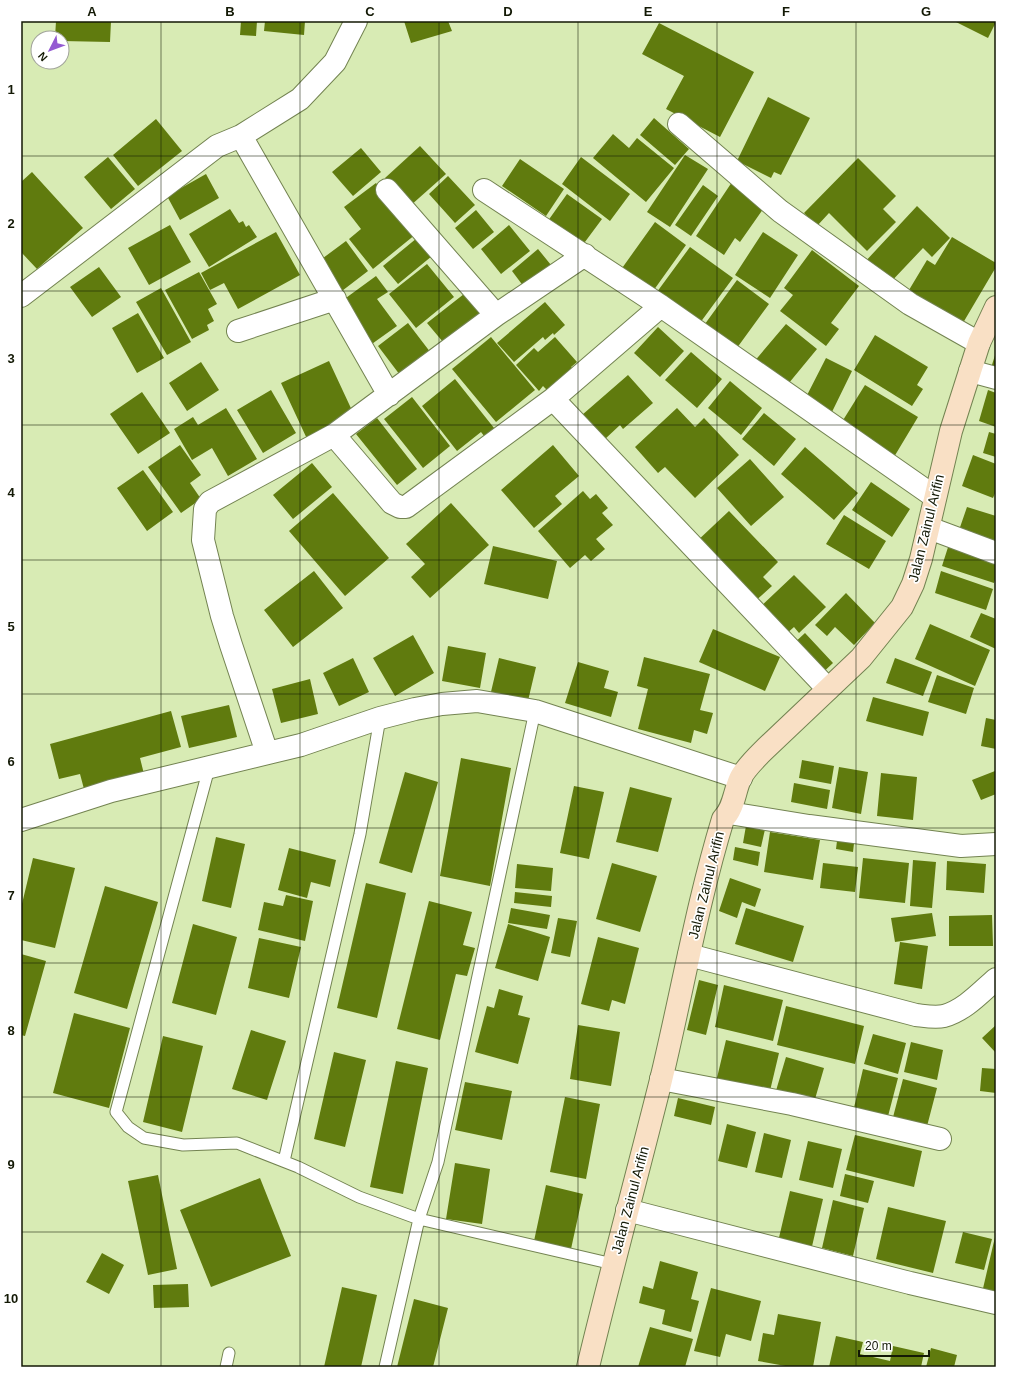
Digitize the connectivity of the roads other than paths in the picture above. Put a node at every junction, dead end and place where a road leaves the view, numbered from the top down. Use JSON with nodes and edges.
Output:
{"nodes":[{"id":1,"x":356,"y":21,"type":"edge"},
{"id":2,"x":679,"y":124,"type":"dead end"},
{"id":3,"x":241,"y":136,"type":"junction"},
{"id":4,"x":387,"y":190,"type":"dead end"},
{"id":5,"x":484,"y":190,"type":"dead end"},
{"id":6,"x":585,"y":256,"type":"junction"},
{"id":7,"x":21,"y":296,"type":"edge"},
{"id":8,"x":335,"y":299,"type":"junction"},
{"id":9,"x":662,"y":306,"type":"junction"},
{"id":10,"x":996,"y":307,"type":"edge"},
{"id":11,"x":496,"y":315,"type":"junction"},
{"id":12,"x":238,"y":331,"type":"dead end"},
{"id":13,"x":980,"y":343,"type":"junction"},
{"id":14,"x":970,"y":371,"type":"junction"},
{"id":15,"x":996,"y":378,"type":"edge"},
{"id":16,"x":389,"y":395,"type":"junction"},
{"id":17,"x":553,"y":399,"type":"junction"},
{"id":18,"x":334,"y":435,"type":"junction"},
{"id":19,"x":935,"y":497,"type":"junction"},
{"id":20,"x":929,"y":528,"type":"junction"},
{"id":21,"x":996,"y":553,"type":"edge"},
{"id":22,"x":828,"y":689,"type":"junction"},
{"id":23,"x":535,"y":711,"type":"junction"},
{"id":24,"x":380,"y":718,"type":"junction"},
{"id":25,"x":267,"y":753,"type":"junction"},
{"id":26,"x":209,"y":768,"type":"junction"},
{"id":27,"x":741,"y":778,"type":"junction"},
{"id":28,"x":729,"y":813,"type":"junction"},
{"id":29,"x":21,"y":821,"type":"edge"},
{"id":30,"x":996,"y":844,"type":"edge"},
{"id":31,"x":689,"y":955,"type":"junction"},
{"id":32,"x":996,"y":979,"type":"edge"},
{"id":33,"x":661,"y":1080,"type":"junction"},
{"id":34,"x":940,"y":1139,"type":"dead end"},
{"id":35,"x":284,"y":1161,"type":"junction"},
{"id":36,"x":627,"y":1210,"type":"junction"},
{"id":37,"x":419,"y":1219,"type":"junction"},
{"id":38,"x":613,"y":1264,"type":"junction"},
{"id":39,"x":996,"y":1303,"type":"edge"},
{"id":40,"x":229,"y":1353,"type":"dead end"},
{"id":41,"x":226,"y":1367,"type":"edge"},
{"id":42,"x":385,"y":1367,"type":"edge"},
{"id":43,"x":588,"y":1367,"type":"edge"}],
"edges":[{"from":1,"to":3,"type":"street"},
{"from":2,"to":13,"type":"street"},
{"from":3,"to":7,"type":"street"},
{"from":3,"to":8,"type":"street"},
{"from":4,"to":11,"type":"street"},
{"from":5,"to":6,"type":"street"},
{"from":6,"to":9,"type":"street"},
{"from":6,"to":11,"type":"street"},
{"from":8,"to":12,"type":"street"},
{"from":8,"to":16,"type":"street"},
{"from":9,"to":17,"type":"street"},
{"from":9,"to":19,"type":"street"},
{"from":10,"to":13,"type":"street","name":"Jalan Zainul Arifin"},
{"from":11,"to":16,"type":"street"},
{"from":13,"to":14,"type":"street","name":"Jalan Zainul Arifin"},
{"from":14,"to":15,"type":"street"},
{"from":14,"to":19,"type":"street","name":"Jalan Zainul Arifin"},
{"from":16,"to":18,"type":"street"},
{"from":17,"to":18,"type":"street"},
{"from":17,"to":22,"type":"street"},
{"from":18,"to":25,"type":"street"},
{"from":19,"to":20,"type":"street","name":"Jalan Zainul Arifin"},
{"from":20,"to":21,"type":"street"},
{"from":20,"to":22,"type":"street","name":"Jalan Zainul Arifin"},
{"from":22,"to":27,"type":"street","name":"Jalan Zainul Arifin"},
{"from":23,"to":24,"type":"street"},
{"from":23,"to":27,"type":"street"},
{"from":23,"to":37,"type":"lane"},
{"from":24,"to":25,"type":"street"},
{"from":24,"to":35,"type":"lane"},
{"from":25,"to":26,"type":"street"},
{"from":26,"to":29,"type":"street"},
{"from":26,"to":35,"type":"lane"},
{"from":27,"to":28,"type":"street","name":"Jalan Zainul Arifin"},
{"from":28,"to":30,"type":"street"},
{"from":28,"to":31,"type":"street","name":"Jalan Zainul Arifin"},
{"from":31,"to":32,"type":"street"},
{"from":31,"to":33,"type":"street","name":"Jalan Zainul Arifin"},
{"from":33,"to":34,"type":"street"},
{"from":33,"to":36,"type":"street","name":"Jalan Zainul Arifin"},
{"from":35,"to":37,"type":"lane"},
{"from":36,"to":38,"type":"street","name":"Jalan Zainul Arifin"},
{"from":36,"to":39,"type":"street"},
{"from":37,"to":38,"type":"lane"},
{"from":37,"to":42,"type":"lane"},
{"from":38,"to":43,"type":"street","name":"Jalan Zainul Arifin"},
{"from":40,"to":41,"type":"lane"}]}
